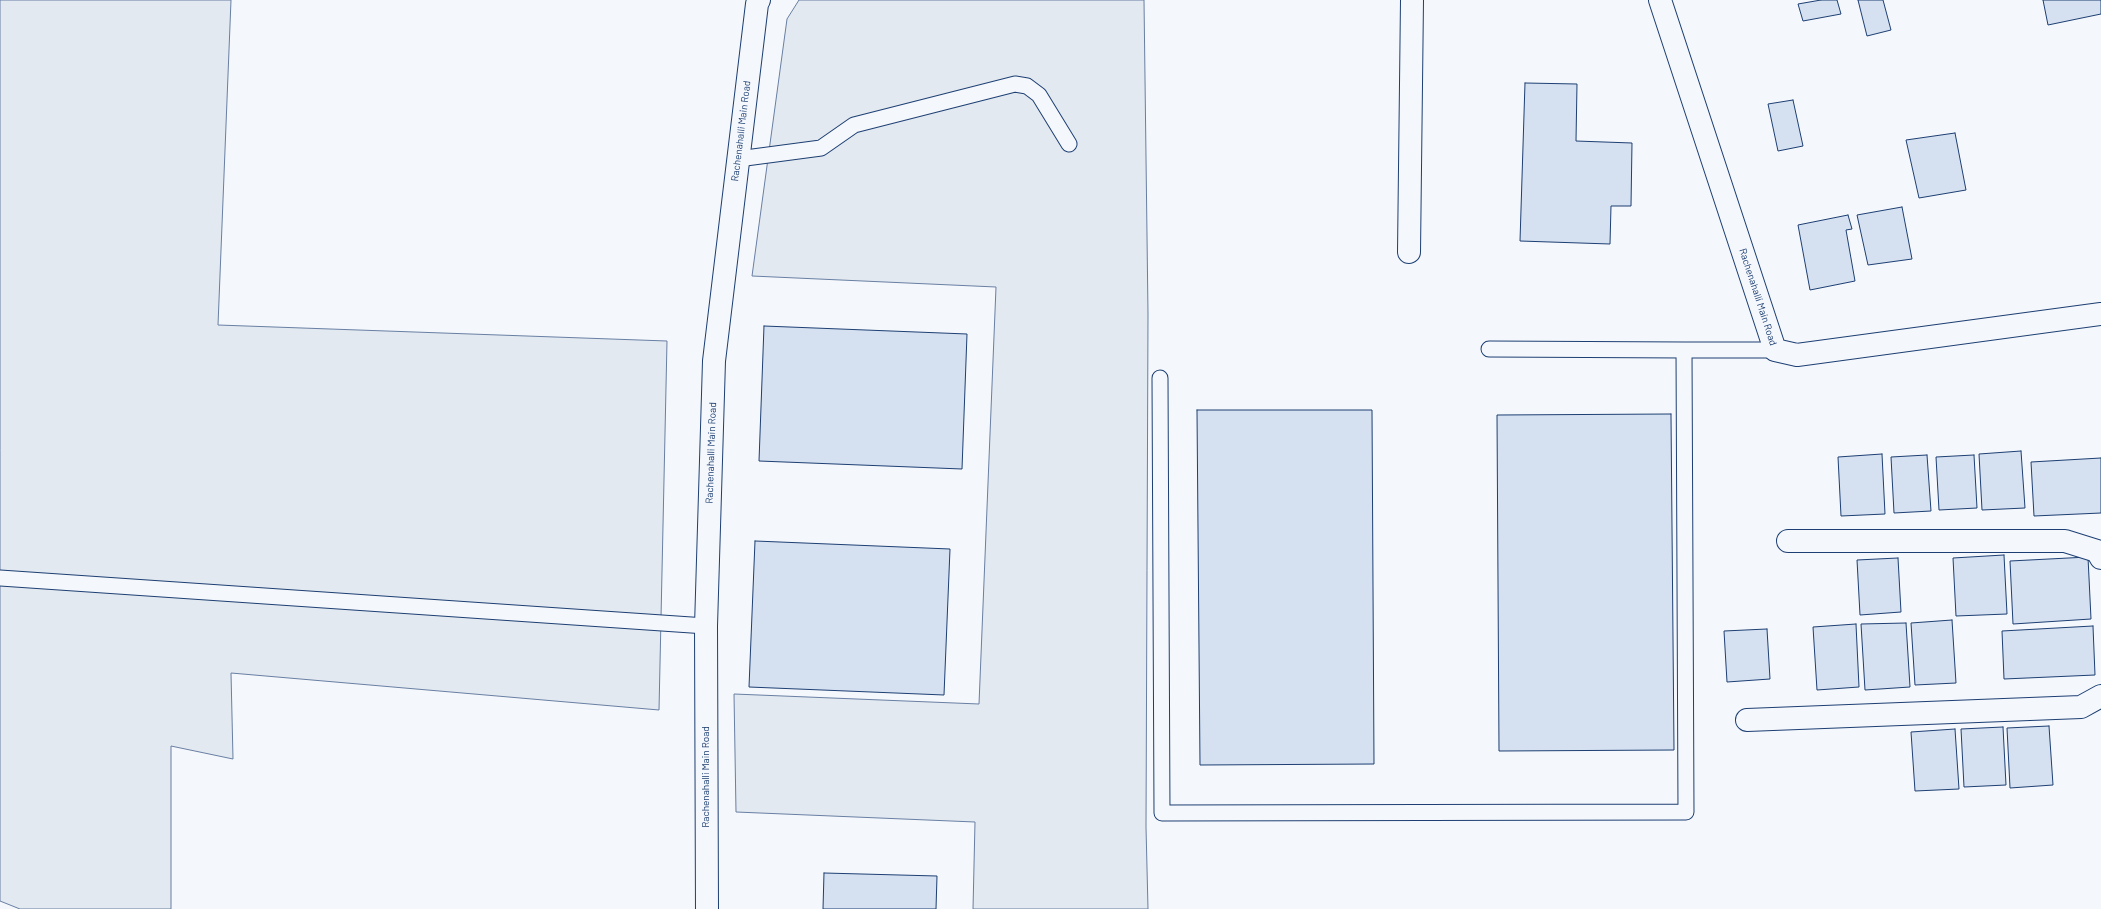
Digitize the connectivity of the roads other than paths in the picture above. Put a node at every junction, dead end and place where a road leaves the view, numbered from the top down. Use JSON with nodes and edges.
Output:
{"nodes":[{"id":1,"x":759,"y":0,"type":"edge"},
{"id":2,"x":1412,"y":0,"type":"edge"},
{"id":3,"x":1660,"y":0,"type":"edge"},
{"id":4,"x":1068,"y":144,"type":"dead end"},
{"id":5,"x":738,"y":159,"type":"junction"},
{"id":6,"x":1409,"y":252,"type":"dead end"},
{"id":7,"x":2101,"y":314,"type":"edge"},
{"id":8,"x":1489,"y":349,"type":"dead end"},
{"id":9,"x":1684,"y":350,"type":"junction"},
{"id":10,"x":1775,"y":350,"type":"junction"},
{"id":11,"x":1160,"y":378,"type":"dead end"},
{"id":12,"x":1788,"y":541,"type":"dead end"},
{"id":13,"x":2101,"y":558,"type":"edge"},
{"id":14,"x":0,"y":578,"type":"edge"},
{"id":15,"x":706,"y":626,"type":"junction"},
{"id":16,"x":2101,"y":696,"type":"edge"},
{"id":17,"x":1747,"y":720,"type":"dead end"},
{"id":18,"x":707,"y":909,"type":"edge"}],
"edges":[{"from":1,"to":5,"type":"street","name":"Rachenahalli Main Road"},
{"from":2,"to":6,"type":"street"},
{"from":3,"to":10,"type":"street","name":"Rachenahalli Main Road"},
{"from":4,"to":5,"type":"lane"},
{"from":5,"to":15,"type":"street","name":"Rachenahalli Main Road"},
{"from":7,"to":10,"type":"street","name":"Rachenahalli Main Road"},
{"from":8,"to":9,"type":"lane"},
{"from":9,"to":10,"type":"lane"},
{"from":9,"to":11,"type":"lane"},
{"from":12,"to":13,"type":"street"},
{"from":14,"to":15,"type":"lane"},
{"from":15,"to":18,"type":"street","name":"Rachenahalli Main Road"},
{"from":16,"to":17,"type":"street"}]}
